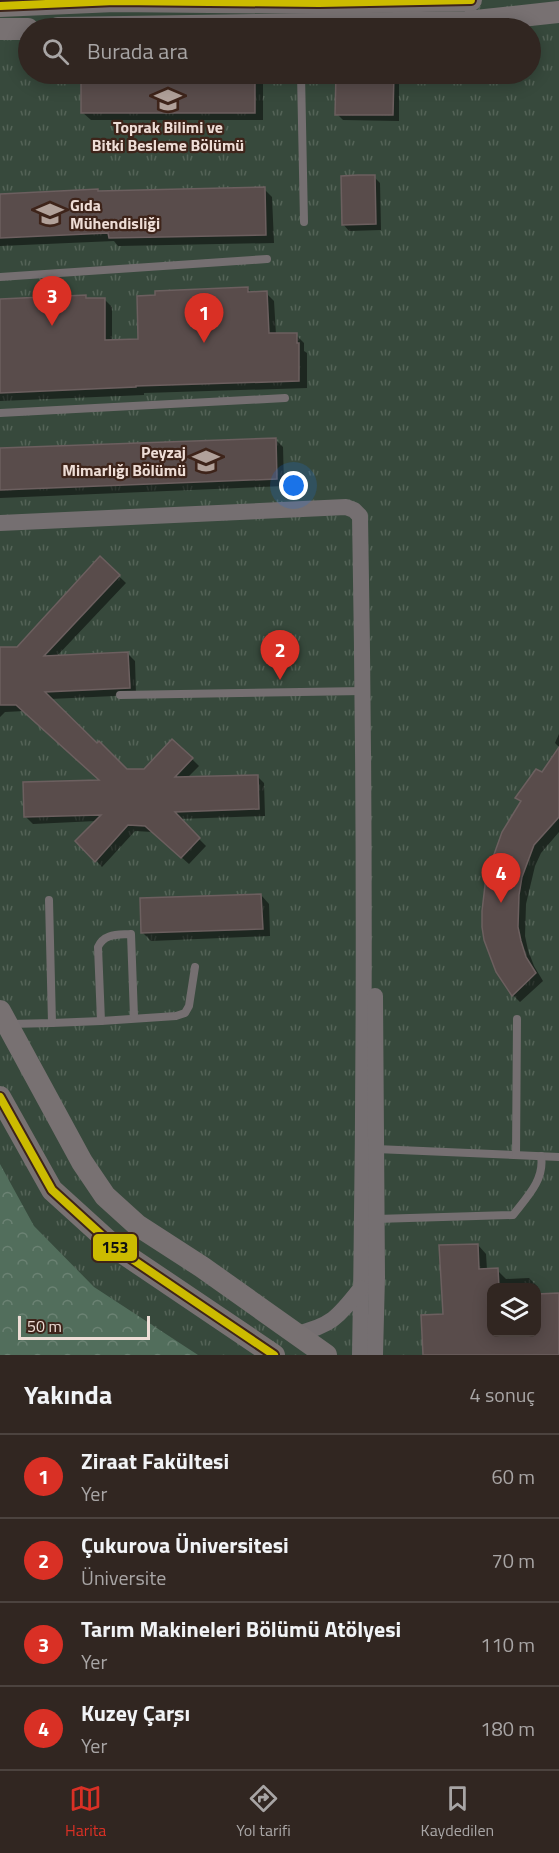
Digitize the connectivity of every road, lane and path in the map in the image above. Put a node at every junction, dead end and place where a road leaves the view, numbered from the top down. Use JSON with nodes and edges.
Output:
{"nodes":[{"id":1,"x":319,"y":1,"type":"edge"},
{"id":2,"x":0,"y":6,"type":"edge"},
{"id":3,"x":469,"y":11,"type":"edge"},
{"id":4,"x":559,"y":12,"type":"edge"},
{"id":5,"x":395,"y":18,"type":"edge"},
{"id":6,"x":508,"y":18,"type":"edge"},
{"id":7,"x":0,"y":29,"type":"edge"},
{"id":8,"x":18,"y":29,"type":"edge"},
{"id":9,"x":301,"y":84,"type":"edge"},
{"id":10,"x":304,"y":222,"type":"dead end"},
{"id":11,"x":267,"y":259,"type":"dead end"},
{"id":12,"x":0,"y":277,"type":"edge"},
{"id":13,"x":285,"y":398,"type":"dead end"},
{"id":14,"x":0,"y":413,"type":"edge"},
{"id":15,"x":0,"y":523,"type":"edge"},
{"id":16,"x":371,"y":589,"type":"dead end"},
{"id":17,"x":363,"y":691,"type":"junction"},
{"id":18,"x":120,"y":695,"type":"dead end"},
{"id":19,"x":49,"y":900,"type":"dead end"},
{"id":20,"x":195,"y":967,"type":"dead end"},
{"id":21,"x":134,"y":1017,"type":"junction"},
{"id":22,"x":517,"y":1019,"type":"dead end"},
{"id":23,"x":2,"y":1020,"type":"edge"},
{"id":24,"x":100,"y":1020,"type":"junction"},
{"id":25,"x":52,"y":1023,"type":"junction"},
{"id":26,"x":0,"y":1097,"type":"edge"},
{"id":27,"x":376,"y":1149,"type":"junction"},
{"id":28,"x":516,"y":1155,"type":"junction"},
{"id":29,"x":541,"y":1156,"type":"junction"},
{"id":30,"x":559,"y":1157,"type":"edge"},
{"id":31,"x":376,"y":1219,"type":"junction"},
{"id":32,"x":361,"y":1288,"type":"junction"},
{"id":33,"x":295,"y":1334,"type":"junction"},
{"id":34,"x":274,"y":1355,"type":"edge"},
{"id":35,"x":326,"y":1355,"type":"edge"},
{"id":36,"x":360,"y":1355,"type":"edge"},
{"id":37,"x":375,"y":1355,"type":"edge"}],
"edges":[{"from":1,"to":2,"type":"street"},
{"from":1,"to":3,"type":"street"},
{"from":3,"to":4,"type":"street"},
{"from":3,"to":5,"type":"street"},
{"from":3,"to":6,"type":"lane"},
{"from":7,"to":8,"type":"street"},
{"from":9,"to":10,"type":"lane"},
{"from":11,"to":12,"type":"lane"},
{"from":13,"to":14,"type":"lane"},
{"from":15,"to":17,"type":"street"},
{"from":16,"to":27,"type":"street"},
{"from":17,"to":18,"type":"lane"},
{"from":17,"to":32,"type":"street"},
{"from":19,"to":25,"type":"lane"},
{"from":20,"to":21,"type":"lane"},
{"from":21,"to":24,"type":"lane"},
{"from":21,"to":24,"type":"lane"},
{"from":22,"to":28,"type":"lane"},
{"from":23,"to":25,"type":"lane"},
{"from":23,"to":33,"type":"street"},
{"from":24,"to":25,"type":"lane"},
{"from":26,"to":34,"type":"street"},
{"from":27,"to":28,"type":"lane"},
{"from":27,"to":31,"type":"street"},
{"from":28,"to":29,"type":"lane"},
{"from":29,"to":30,"type":"lane"},
{"from":29,"to":31,"type":"lane"},
{"from":31,"to":37,"type":"street"},
{"from":32,"to":33,"type":"street"},
{"from":32,"to":36,"type":"street"},
{"from":33,"to":35,"type":"street"}]}
